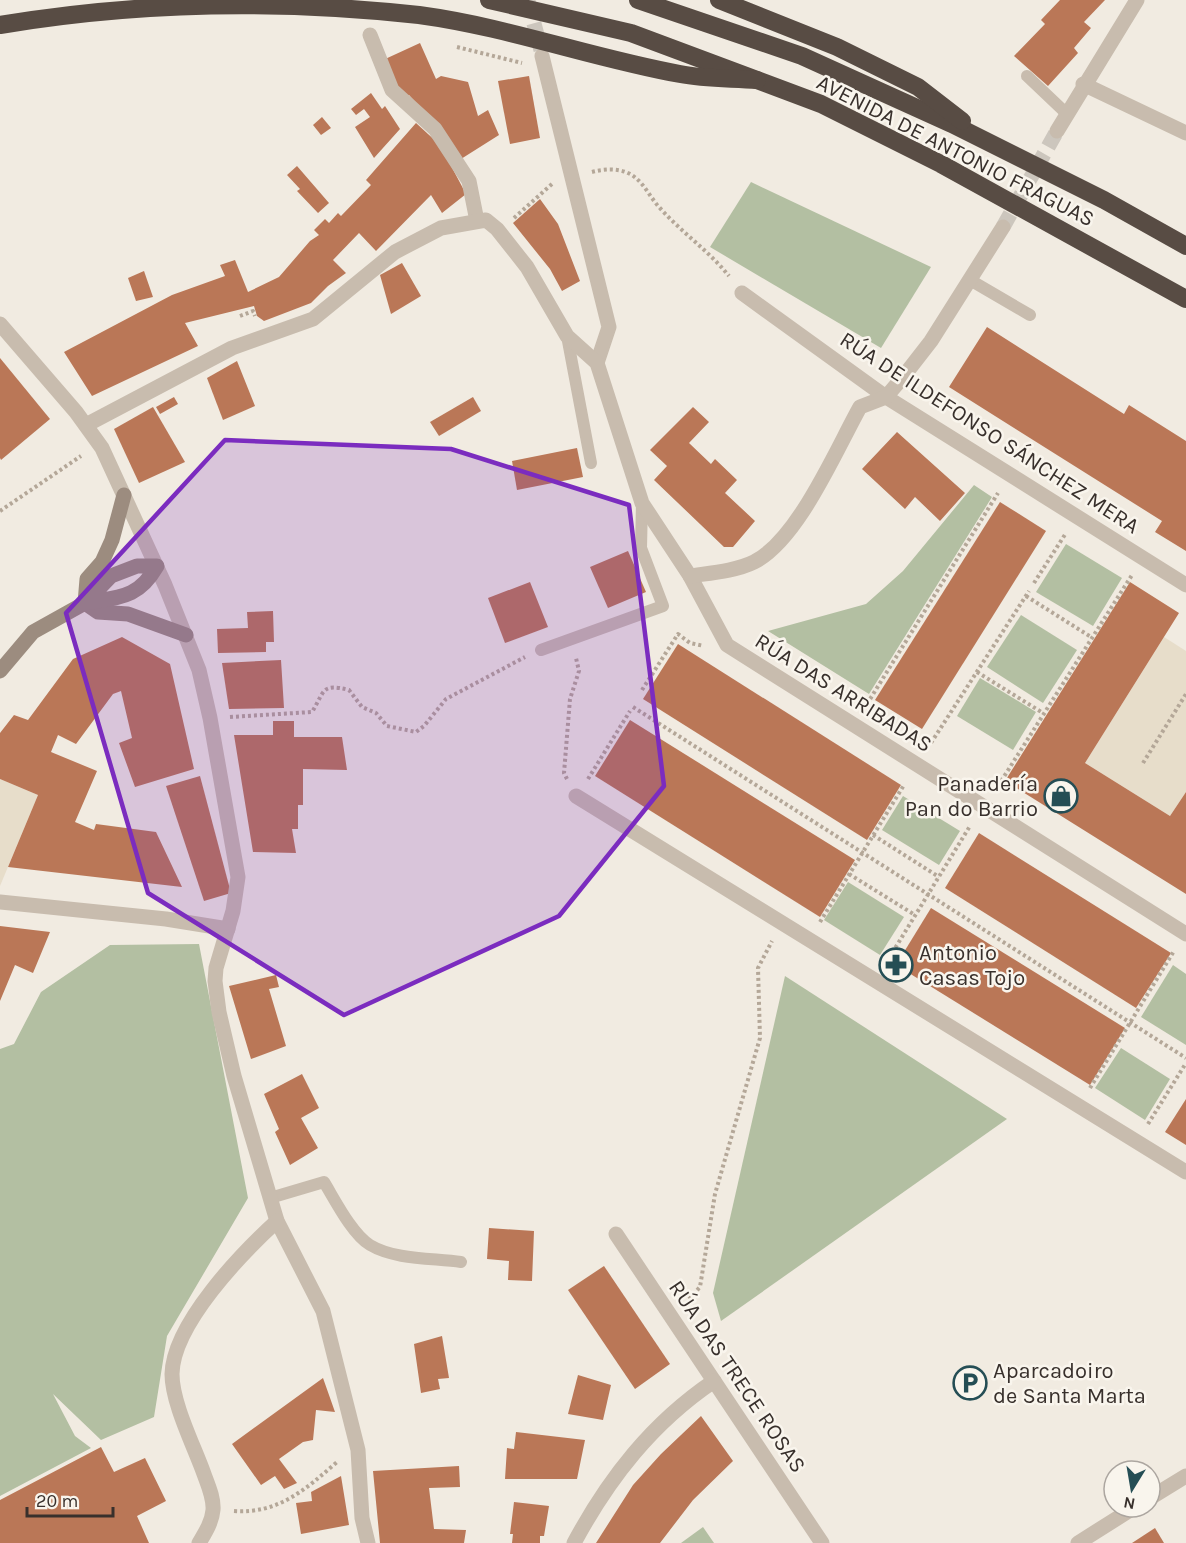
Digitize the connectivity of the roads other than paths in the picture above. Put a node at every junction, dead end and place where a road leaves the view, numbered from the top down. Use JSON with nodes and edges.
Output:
{"nodes":[{"id":1,"x":489,"y":0,"type":"edge"},
{"id":2,"x":638,"y":0,"type":"edge"},
{"id":3,"x":719,"y":0,"type":"edge"},
{"id":4,"x":1137,"y":0,"type":"edge"},
{"id":5,"x":0,"y":25,"type":"edge"},
{"id":6,"x":370,"y":35,"type":"dead end"},
{"id":7,"x":543,"y":56,"type":"tunnel mouth"},
{"id":8,"x":1027,"y":76,"type":"dead end"},
{"id":9,"x":756,"y":80,"type":"junction"},
{"id":10,"x":1083,"y":84,"type":"junction"},
{"id":11,"x":1067,"y":114,"type":"junction"},
{"id":12,"x":1057,"y":131,"type":"tunnel mouth"},
{"id":13,"x":1186,"y":133,"type":"edge"},
{"id":14,"x":987,"y":141,"type":"junction"},
{"id":15,"x":477,"y":220,"type":"junction"},
{"id":16,"x":1003,"y":227,"type":"tunnel mouth"},
{"id":17,"x":1186,"y":246,"type":"edge"},
{"id":18,"x":970,"y":280,"type":"junction"},
{"id":19,"x":742,"y":293,"type":"road end"},
{"id":20,"x":1186,"y":299,"type":"edge"},
{"id":21,"x":1030,"y":315,"type":"dead end"},
{"id":22,"x":0,"y":324,"type":"edge"},
{"id":23,"x":567,"y":336,"type":"junction"},
{"id":24,"x":597,"y":363,"type":"junction"},
{"id":25,"x":886,"y":397,"type":"junction"},
{"id":26,"x":86,"y":425,"type":"junction"},
{"id":27,"x":591,"y":463,"type":"dead end"},
{"id":28,"x":124,"y":495,"type":"junction"},
{"id":29,"x":642,"y":503,"type":"junction"},
{"id":30,"x":157,"y":566,"type":"junction"},
{"id":31,"x":690,"y":576,"type":"junction"},
{"id":32,"x":1186,"y":585,"type":"edge"},
{"id":33,"x":85,"y":603,"type":"junction"},
{"id":34,"x":186,"y":635,"type":"junction"},
{"id":35,"x":541,"y":650,"type":"road end"},
{"id":36,"x":0,"y":670,"type":"edge"},
{"id":37,"x":576,"y":796,"type":"road end"},
{"id":38,"x":0,"y":902,"type":"edge"},
{"id":39,"x":228,"y":929,"type":"junction"},
{"id":40,"x":1182,"y":940,"type":"edge"},
{"id":41,"x":1186,"y":1172,"type":"edge"},
{"id":42,"x":270,"y":1198,"type":"junction"},
{"id":43,"x":277,"y":1221,"type":"junction"},
{"id":44,"x":616,"y":1234,"type":"dead end"},
{"id":45,"x":461,"y":1262,"type":"dead end"},
{"id":46,"x":714,"y":1382,"type":"junction"},
{"id":47,"x":1186,"y":1476,"type":"edge"},
{"id":48,"x":1162,"y":1491,"type":"edge"},
{"id":49,"x":1116,"y":1519,"type":"edge"},
{"id":50,"x":199,"y":1543,"type":"edge"},
{"id":51,"x":368,"y":1543,"type":"edge"},
{"id":52,"x":574,"y":1543,"type":"edge"},
{"id":53,"x":822,"y":1543,"type":"edge"},
{"id":54,"x":1077,"y":1543,"type":"edge"}],
"edges":[{"from":1,"to":9,"type":"highway","name":"AVENIDA DE ANTONIO FRAGUAS"},
{"from":2,"to":14,"type":"highway","name":"AVENIDA DE ANTONIO FRAGUAS"},
{"from":3,"to":14,"type":"highway"},
{"from":4,"to":10,"type":"street"},
{"from":5,"to":9,"type":"highway"},
{"from":6,"to":15,"type":"street"},
{"from":7,"to":24,"type":"street"},
{"from":8,"to":11,"type":"lane"},
{"from":9,"to":20,"type":"highway","name":"AVENIDA DE ANTONIO FRAGUAS"},
{"from":10,"to":11,"type":"street"},
{"from":10,"to":13,"type":"street"},
{"from":11,"to":12,"type":"street"},
{"from":14,"to":17,"type":"highway","name":"AVENIDA DE ANTONIO FRAGUAS"},
{"from":15,"to":23,"type":"street"},
{"from":15,"to":26,"type":"street"},
{"from":16,"to":18,"type":"street"},
{"from":18,"to":21,"type":"lane"},
{"from":18,"to":25,"type":"street"},
{"from":19,"to":25,"type":"street","name":"RÚA DE ILDEFONSO SÁNCHEZ MERA"},
{"from":22,"to":26,"type":"street"},
{"from":23,"to":24,"type":"street"},
{"from":23,"to":27,"type":"lane"},
{"from":24,"to":29,"type":"street","name":"RÚA DAS ARRIBADAS"},
{"from":25,"to":31,"type":"street"},
{"from":25,"to":32,"type":"street","name":"RÚA DE ILDEFONSO SÁNCHEZ MERA"},
{"from":26,"to":28,"type":"street"},
{"from":28,"to":30,"type":"street"},
{"from":28,"to":33,"type":"street"},
{"from":29,"to":31,"type":"street","name":"RÚA DAS ARRIBADAS"},
{"from":29,"to":35,"type":"lane"},
{"from":30,"to":33,"type":"street"},
{"from":30,"to":33,"type":"street"},
{"from":30,"to":34,"type":"street"},
{"from":31,"to":40,"type":"street","name":"RÚA DAS ARRIBADAS"},
{"from":33,"to":34,"type":"street"},
{"from":33,"to":36,"type":"street"},
{"from":34,"to":39,"type":"street"},
{"from":37,"to":41,"type":"street"},
{"from":38,"to":39,"type":"street"},
{"from":39,"to":42,"type":"street"},
{"from":42,"to":43,"type":"street"},
{"from":42,"to":45,"type":"lane"},
{"from":43,"to":50,"type":"street"},
{"from":43,"to":51,"type":"street"},
{"from":44,"to":46,"type":"street","name":"RÚA DAS TRECE ROSAS"},
{"from":46,"to":52,"type":"street"},
{"from":46,"to":53,"type":"street","name":"RÚA DAS TRECE ROSAS"},
{"from":47,"to":48,"type":"street"},
{"from":49,"to":54,"type":"street"}]}
